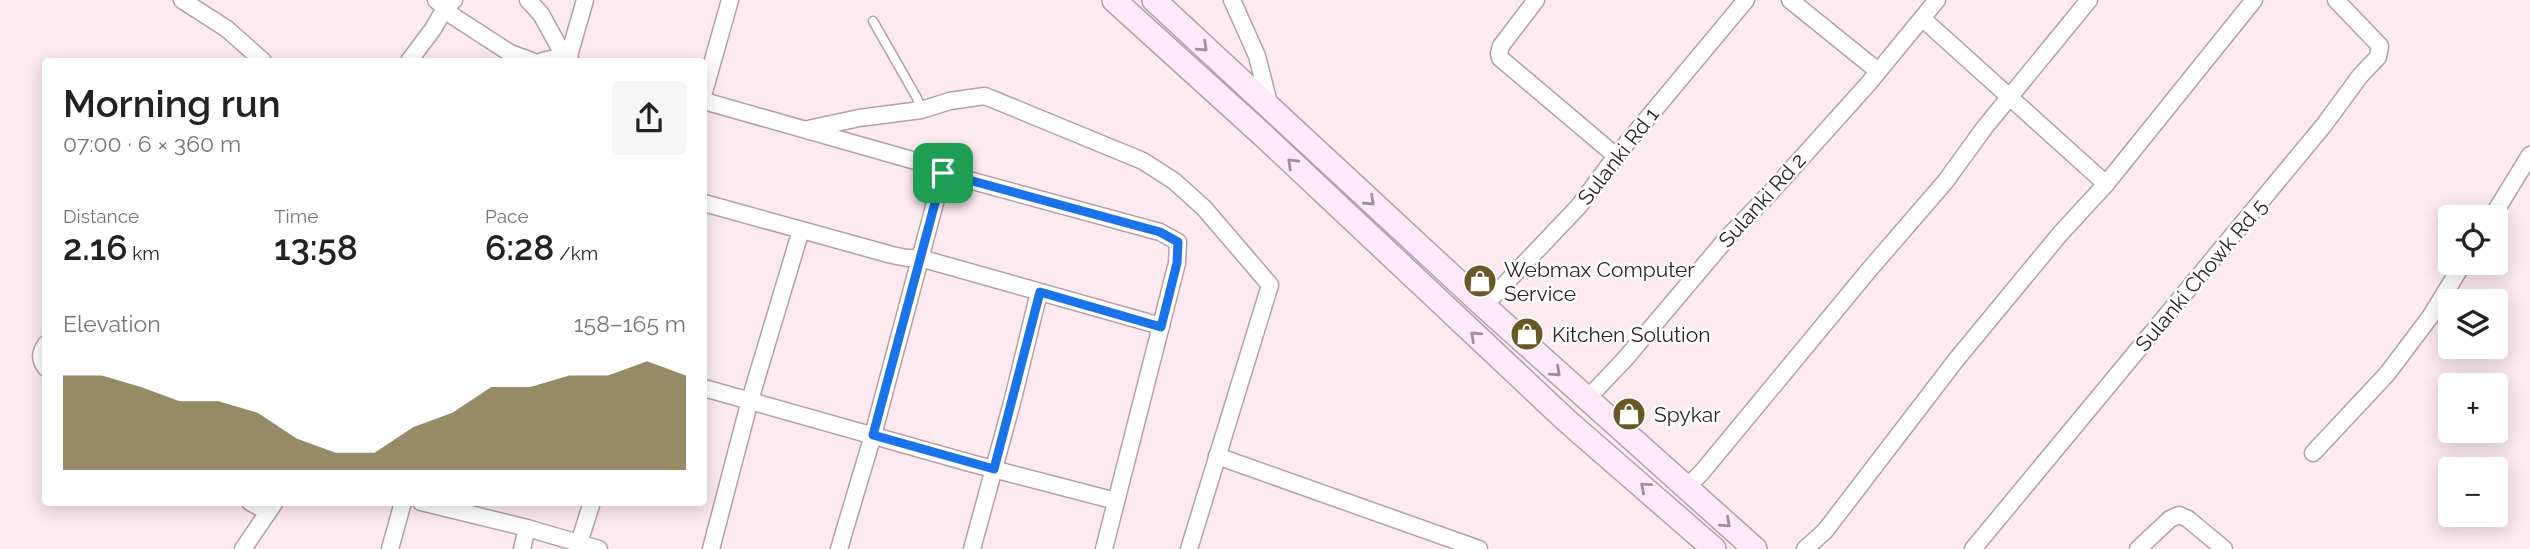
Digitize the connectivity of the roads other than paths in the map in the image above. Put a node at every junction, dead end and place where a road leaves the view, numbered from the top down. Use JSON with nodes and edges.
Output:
{"nodes":[{"id":1,"x":182,"y":0,"type":"edge"},
{"id":2,"x":528,"y":0,"type":"edge"},
{"id":3,"x":585,"y":0,"type":"edge"},
{"id":4,"x":730,"y":0,"type":"edge"},
{"id":5,"x":1114,"y":0,"type":"edge"},
{"id":6,"x":1154,"y":0,"type":"edge"},
{"id":7,"x":1232,"y":0,"type":"edge"},
{"id":8,"x":1535,"y":0,"type":"edge"},
{"id":9,"x":1746,"y":0,"type":"edge"},
{"id":10,"x":1790,"y":0,"type":"edge"},
{"id":11,"x":1937,"y":0,"type":"edge"},
{"id":12,"x":2089,"y":0,"type":"edge"},
{"id":13,"x":2254,"y":0,"type":"edge"},
{"id":14,"x":2336,"y":0,"type":"edge"},
{"id":15,"x":445,"y":3,"type":"edge"},
{"id":16,"x":1923,"y":19,"type":"junction"},
{"id":17,"x":873,"y":21,"type":"dead end"},
{"id":18,"x":260,"y":58,"type":"edge"},
{"id":19,"x":411,"y":58,"type":"edge"},
{"id":20,"x":524,"y":58,"type":"edge"},
{"id":21,"x":567,"y":58,"type":"edge"},
{"id":22,"x":568,"y":58,"type":"edge"},
{"id":23,"x":1878,"y":71,"type":"junction"},
{"id":24,"x":707,"y":81,"type":"edge"},
{"id":25,"x":2009,"y":97,"type":"junction"},
{"id":26,"x":707,"y":102,"type":"edge"},
{"id":27,"x":1270,"y":109,"type":"junction"},
{"id":28,"x":921,"y":110,"type":"junction"},
{"id":29,"x":807,"y":130,"type":"junction"},
{"id":30,"x":2530,"y":155,"type":"edge"},
{"id":31,"x":1616,"y":156,"type":"junction"},
{"id":32,"x":943,"y":173,"type":"junction"},
{"id":33,"x":2106,"y":184,"type":"junction"},
{"id":34,"x":707,"y":204,"type":"edge"},
{"id":35,"x":2499,"y":205,"type":"edge"},
{"id":36,"x":801,"y":230,"type":"junction"},
{"id":37,"x":920,"y":258,"type":"junction"},
{"id":38,"x":2456,"y":275,"type":"edge"},
{"id":39,"x":1040,"y":292,"type":"junction"},
{"id":40,"x":1484,"y":306,"type":"junction"},
{"id":41,"x":1161,"y":327,"type":"junction"},
{"id":42,"x":707,"y":389,"type":"edge"},
{"id":43,"x":750,"y":400,"type":"junction"},
{"id":44,"x":1587,"y":400,"type":"junction"},
{"id":45,"x":873,"y":435,"type":"junction"},
{"id":46,"x":2313,"y":453,"type":"dead end"},
{"id":47,"x":1217,"y":456,"type":"junction"},
{"id":48,"x":994,"y":469,"type":"junction"},
{"id":49,"x":1687,"y":487,"type":"junction"},
{"id":50,"x":1116,"y":501,"type":"junction"},
{"id":51,"x":402,"y":506,"type":"edge"},
{"id":52,"x":437,"y":506,"type":"edge"},
{"id":53,"x":591,"y":506,"type":"edge"},
{"id":54,"x":271,"y":507,"type":"edge"},
{"id":55,"x":527,"y":528,"type":"junction"},
{"id":56,"x":579,"y":543,"type":"junction"},
{"id":57,"x":243,"y":549,"type":"edge"},
{"id":58,"x":390,"y":549,"type":"edge"},
{"id":59,"x":522,"y":549,"type":"edge"},
{"id":60,"x":599,"y":549,"type":"edge"},
{"id":61,"x":711,"y":549,"type":"edge"},
{"id":62,"x":839,"y":549,"type":"edge"},
{"id":63,"x":972,"y":549,"type":"edge"},
{"id":64,"x":1104,"y":549,"type":"edge"},
{"id":65,"x":1189,"y":549,"type":"edge"},
{"id":66,"x":1479,"y":549,"type":"edge"},
{"id":67,"x":1714,"y":549,"type":"edge"},
{"id":68,"x":1755,"y":549,"type":"edge"},
{"id":69,"x":1805,"y":549,"type":"edge"},
{"id":70,"x":1973,"y":549,"type":"edge"},
{"id":71,"x":2138,"y":549,"type":"edge"},
{"id":72,"x":2224,"y":549,"type":"edge"}],
"edges":[{"from":1,"to":18,"type":"street"},
{"from":2,"to":21,"type":"street"},
{"from":3,"to":22,"type":"street"},
{"from":4,"to":24,"type":"street"},
{"from":67,"to":5,"type":"main road","one_way":true},
{"from":6,"to":27,"type":"main road","one_way":true},
{"from":7,"to":27,"type":"street"},
{"from":8,"to":31,"type":"street"},
{"from":9,"to":31,"type":"street","name":"Sulanki Rd 1"},
{"from":10,"to":23,"type":"street"},
{"from":11,"to":16,"type":"street","name":"Sulanki Rd 2"},
{"from":12,"to":25,"type":"street"},
{"from":13,"to":33,"type":"street"},
{"from":14,"to":70,"type":"street","name":"Sulanki Chowk Rd 5"},
{"from":15,"to":19,"type":"street"},
{"from":15,"to":20,"type":"street"},
{"from":16,"to":23,"type":"street","name":"Sulanki Rd 2"},
{"from":16,"to":25,"type":"street"},
{"from":17,"to":28,"type":"lane"},
{"from":23,"to":44,"type":"street","name":"Sulanki Rd 2"},
{"from":25,"to":33,"type":"street"},
{"from":25,"to":49,"type":"street"},
{"from":26,"to":29,"type":"street"},
{"from":27,"to":40,"type":"main road","one_way":true},
{"from":28,"to":29,"type":"street"},
{"from":28,"to":47,"type":"street"},
{"from":29,"to":32,"type":"street"},
{"from":30,"to":35,"type":"street"},
{"from":31,"to":40,"type":"street","name":"Sulanki Rd 1"},
{"from":32,"to":37,"type":"street"},
{"from":32,"to":41,"type":"street"},
{"from":33,"to":69,"type":"street"},
{"from":34,"to":36,"type":"street"},
{"from":36,"to":37,"type":"street"},
{"from":36,"to":43,"type":"street"},
{"from":37,"to":39,"type":"street"},
{"from":37,"to":45,"type":"street"},
{"from":38,"to":46,"type":"street"},
{"from":39,"to":41,"type":"street"},
{"from":39,"to":48,"type":"street"},
{"from":40,"to":44,"type":"main road","one_way":true},
{"from":41,"to":50,"type":"street"},
{"from":42,"to":43,"type":"street"},
{"from":43,"to":45,"type":"street"},
{"from":43,"to":61,"type":"street"},
{"from":44,"to":49,"type":"main road"},
{"from":45,"to":48,"type":"street"},
{"from":45,"to":62,"type":"street"},
{"from":47,"to":65,"type":"street"},
{"from":47,"to":66,"type":"street"},
{"from":48,"to":50,"type":"street"},
{"from":48,"to":63,"type":"street"},
{"from":49,"to":68,"type":"main road","one_way":true},
{"from":50,"to":64,"type":"street"},
{"from":51,"to":58,"type":"street"},
{"from":52,"to":55,"type":"street"},
{"from":53,"to":56,"type":"street"},
{"from":54,"to":57,"type":"street"},
{"from":55,"to":56,"type":"street"},
{"from":55,"to":59,"type":"street"},
{"from":56,"to":60,"type":"street"},
{"from":71,"to":72,"type":"street"}]}
